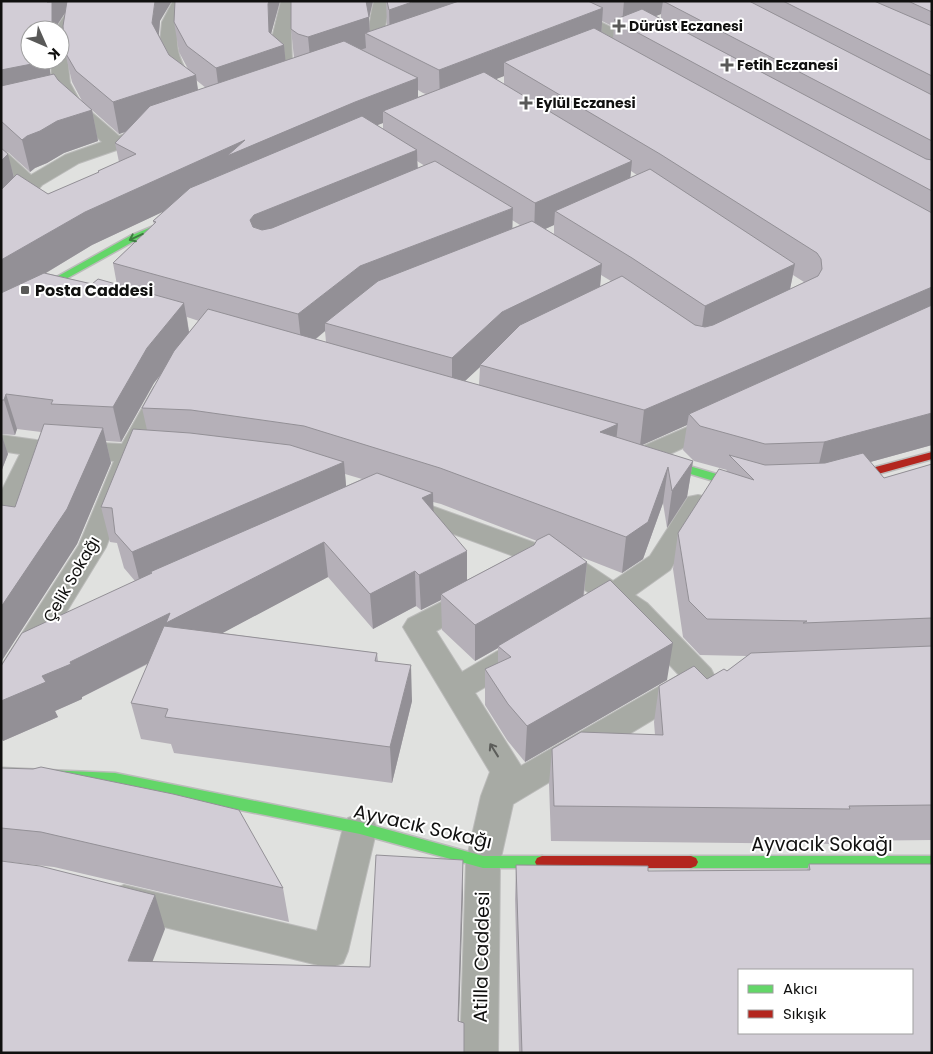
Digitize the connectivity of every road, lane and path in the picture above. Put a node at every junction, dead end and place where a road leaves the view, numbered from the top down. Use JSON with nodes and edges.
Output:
{"nodes":[{"id":1,"x":84,"y":1,"type":"edge"},
{"id":2,"x":181,"y":1,"type":"edge"},
{"id":3,"x":289,"y":1,"type":"edge"},
{"id":4,"x":382,"y":1,"type":"edge"},
{"id":5,"x":544,"y":1,"type":"edge"},
{"id":6,"x":70,"y":20,"type":"edge"},
{"id":7,"x":623,"y":37,"type":"joint"},
{"id":8,"x":400,"y":45,"type":"edge"},
{"id":9,"x":602,"y":45,"type":"edge"},
{"id":10,"x":60,"y":70,"type":"edge"},
{"id":11,"x":286,"y":84,"type":"edge"},
{"id":12,"x":68,"y":96,"type":"junction"},
{"id":13,"x":203,"y":98,"type":"edge"},
{"id":14,"x":49,"y":100,"type":"edge"},
{"id":15,"x":171,"y":124,"type":"edge"},
{"id":16,"x":116,"y":144,"type":"junction"},
{"id":17,"x":1,"y":158,"type":"edge"},
{"id":18,"x":31,"y":186,"type":"junction"},
{"id":19,"x":187,"y":215,"type":"edge"},
{"id":20,"x":1,"y":218,"type":"edge"},
{"id":21,"x":47,"y":287,"type":"junction"},
{"id":22,"x":66,"y":292,"type":"edge"},
{"id":23,"x":4,"y":308,"type":"edge"},
{"id":24,"x":179,"y":369,"type":"edge"},
{"id":25,"x":741,"y":411,"type":"edge"},
{"id":26,"x":1,"y":443,"type":"edge"},
{"id":27,"x":36,"y":448,"type":"junction"},
{"id":28,"x":130,"y":453,"type":"junction"},
{"id":29,"x":637,"y":455,"type":"joint"},
{"id":30,"x":932,"y":455,"type":"edge"},
{"id":31,"x":187,"y":457,"type":"edge"},
{"id":32,"x":715,"y":478,"type":"junction"},
{"id":33,"x":834,"y":483,"type":"edge"},
{"id":34,"x":758,"y":490,"type":"edge"},
{"id":35,"x":378,"y":496,"type":"edge"},
{"id":36,"x":1,"y":520,"type":"edge"},
{"id":37,"x":515,"y":545,"type":"junction"},
{"id":38,"x":614,"y":596,"type":"junction"},
{"id":39,"x":573,"y":620,"type":"edge"},
{"id":40,"x":64,"y":635,"type":"edge"},
{"id":41,"x":540,"y":640,"type":"edge"},
{"id":42,"x":28,"y":651,"type":"junction"},
{"id":43,"x":457,"y":690,"type":"junction"},
{"id":44,"x":1,"y":692,"type":"edge"},
{"id":45,"x":1,"y":774,"type":"edge"},
{"id":46,"x":498,"y":796,"type":"junction"},
{"id":47,"x":360,"y":828,"type":"junction"},
{"id":48,"x":483,"y":862,"type":"junction"},
{"id":49,"x":932,"y":862,"type":"edge"},
{"id":50,"x":92,"y":894,"type":"edge"},
{"id":51,"x":479,"y":1053,"type":"edge"}],
"edges":[{"from":1,"to":6,"type":"street"},
{"from":2,"to":13,"type":"street"},
{"from":3,"to":11,"type":"street"},
{"from":4,"to":8,"type":"street"},
{"from":5,"to":7,"type":"street"},
{"from":7,"to":9,"type":"street"},
{"from":10,"to":12,"type":"street"},
{"from":12,"to":14,"type":"street"},
{"from":12,"to":16,"type":"street"},
{"from":15,"to":16,"type":"street"},
{"from":16,"to":18,"type":"street"},
{"from":17,"to":18,"type":"street"},
{"from":18,"to":20,"type":"street"},
{"from":19,"to":21,"type":"street","one_way":true},
{"from":21,"to":22,"type":"street"},
{"from":21,"to":23,"type":"street"},
{"from":24,"to":28,"type":"street","name":"Çelik Sokağı"},
{"from":25,"to":29,"type":"street"},
{"from":26,"to":27,"type":"street"},
{"from":27,"to":28,"type":"street"},
{"from":27,"to":36,"type":"street"},
{"from":28,"to":31,"type":"street"},
{"from":28,"to":42,"type":"street","name":"Çelik Sokağı"},
{"from":29,"to":32,"type":"street"},
{"from":30,"to":33,"type":"street"},
{"from":32,"to":34,"type":"street"},
{"from":32,"to":38,"type":"street"},
{"from":35,"to":37,"type":"street"},
{"from":37,"to":38,"type":"street"},
{"from":37,"to":43,"type":"street"},
{"from":38,"to":39,"type":"street"},
{"from":38,"to":46,"type":"street"},
{"from":40,"to":42,"type":"street"},
{"from":41,"to":43,"type":"street"},
{"from":42,"to":44,"type":"street","name":"Çelik Sokağı"},
{"from":46,"to":43,"type":"street","name":"Atilla Caddesi","one_way":true},
{"from":45,"to":47,"type":"street","name":"Ayvacık Sokağı"},
{"from":46,"to":48,"type":"street","name":"Atilla Caddesi"},
{"from":47,"to":48,"type":"street","name":"Ayvacık Sokağı"},
{"from":47,"to":50,"type":"street"},
{"from":48,"to":49,"type":"street","name":"Ayvacık Sokağı"},
{"from":48,"to":51,"type":"street","name":"Atilla Caddesi"}]}
